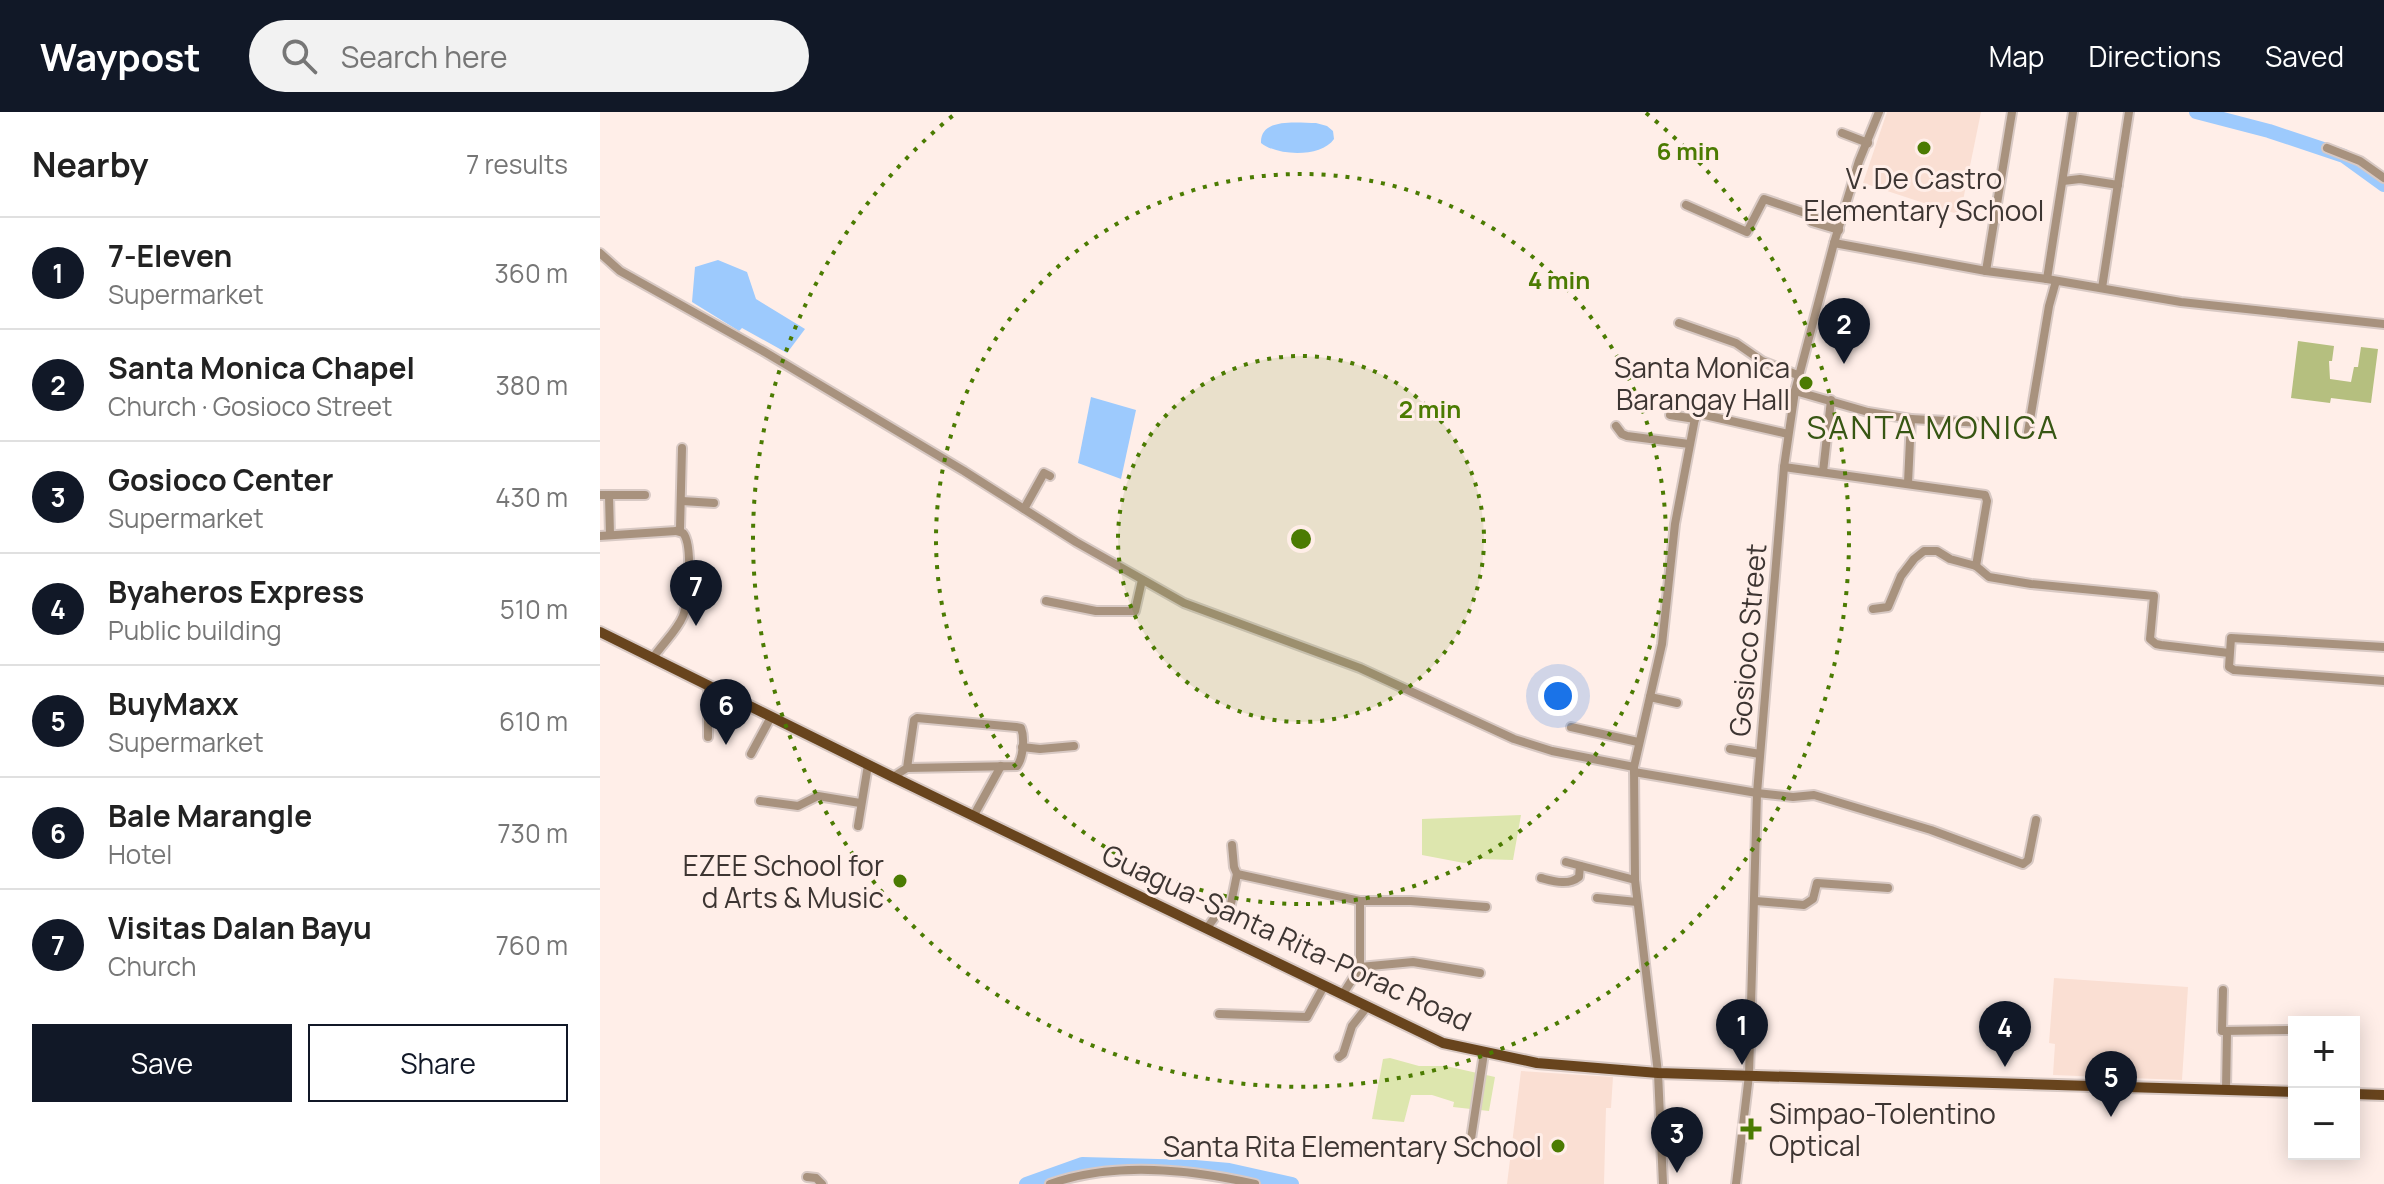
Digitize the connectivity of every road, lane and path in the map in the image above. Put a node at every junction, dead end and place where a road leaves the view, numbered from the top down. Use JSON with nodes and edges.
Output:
{"nodes":[{"id":1,"x":1879,"y":112,"type":"edge"},
{"id":2,"x":2012,"y":112,"type":"edge"},
{"id":3,"x":2073,"y":112,"type":"edge"},
{"id":4,"x":2129,"y":112,"type":"edge"},
{"id":5,"x":1842,"y":133,"type":"dead end"},
{"id":6,"x":1868,"y":143,"type":"junction"},
{"id":7,"x":2327,"y":148,"type":"dead end"},
{"id":8,"x":2384,"y":178,"type":"edge"},
{"id":9,"x":2063,"y":181,"type":"junction"},
{"id":10,"x":2118,"y":185,"type":"junction"},
{"id":11,"x":1686,"y":205,"type":"dead end"},
{"id":12,"x":1839,"y":230,"type":"junction"},
{"id":13,"x":1834,"y":243,"type":"junction"},
{"id":14,"x":600,"y":253,"type":"edge"},
{"id":15,"x":1986,"y":271,"type":"junction"},
{"id":16,"x":2052,"y":280,"type":"junction"},
{"id":17,"x":2102,"y":288,"type":"junction"},
{"id":18,"x":1679,"y":323,"type":"dead end"},
{"id":19,"x":2384,"y":324,"type":"edge"},
{"id":20,"x":1800,"y":376,"type":"junction"},
{"id":21,"x":1795,"y":391,"type":"junction"},
{"id":22,"x":1831,"y":400,"type":"junction"},
{"id":23,"x":1670,"y":415,"type":"dead end"},
{"id":24,"x":1695,"y":419,"type":"junction"},
{"id":25,"x":1911,"y":419,"type":"junction"},
{"id":26,"x":1982,"y":423,"type":"dead end"},
{"id":27,"x":1616,"y":426,"type":"dead end"},
{"id":28,"x":2028,"y":432,"type":"dead end"},
{"id":29,"x":1788,"y":434,"type":"junction"},
{"id":30,"x":1689,"y":444,"type":"junction"},
{"id":31,"x":682,"y":448,"type":"dead end"},
{"id":32,"x":1784,"y":467,"type":"junction"},
{"id":33,"x":1034,"y":468,"type":"dead end"},
{"id":34,"x":1823,"y":472,"type":"junction"},
{"id":35,"x":1908,"y":483,"type":"junction"},
{"id":36,"x":605,"y":495,"type":"edge"},
{"id":37,"x":645,"y":495,"type":"dead end"},
{"id":38,"x":682,"y":501,"type":"junction"},
{"id":39,"x":714,"y":503,"type":"dead end"},
{"id":40,"x":1024,"y":509,"type":"junction"},
{"id":41,"x":676,"y":531,"type":"junction"},
{"id":42,"x":605,"y":536,"type":"edge"},
{"id":43,"x":1976,"y":566,"type":"junction"},
{"id":44,"x":1142,"y":580,"type":"junction"},
{"id":45,"x":1046,"y":601,"type":"dead end"},
{"id":46,"x":1873,"y":609,"type":"dead end"},
{"id":47,"x":600,"y":632,"type":"edge"},
{"id":48,"x":2384,"y":647,"type":"edge"},
{"id":49,"x":2229,"y":653,"type":"junction"},
{"id":50,"x":653,"y":658,"type":"junction"},
{"id":51,"x":2384,"y":681,"type":"edge"},
{"id":52,"x":708,"y":686,"type":"junction"},
{"id":53,"x":1650,"y":697,"type":"junction"},
{"id":54,"x":1677,"y":703,"type":"dead end"},
{"id":55,"x":771,"y":717,"type":"junction"},
{"id":56,"x":1571,"y":727,"type":"dead end"},
{"id":57,"x":708,"y":737,"type":"dead end"},
{"id":58,"x":1638,"y":742,"type":"junction"},
{"id":59,"x":1074,"y":746,"type":"dead end"},
{"id":60,"x":1022,"y":747,"type":"junction"},
{"id":61,"x":1730,"y":749,"type":"dead end"},
{"id":62,"x":751,"y":754,"type":"dead end"},
{"id":63,"x":1760,"y":754,"type":"junction"},
{"id":64,"x":868,"y":765,"type":"junction"},
{"id":65,"x":1001,"y":766,"type":"junction"},
{"id":66,"x":907,"y":768,"type":"junction"},
{"id":67,"x":1634,"y":770,"type":"junction"},
{"id":68,"x":893,"y":777,"type":"junction"},
{"id":69,"x":1757,"y":793,"type":"junction"},
{"id":70,"x":760,"y":801,"type":"dead end"},
{"id":71,"x":860,"y":803,"type":"junction"},
{"id":72,"x":974,"y":815,"type":"junction"},
{"id":73,"x":2036,"y":820,"type":"dead end"},
{"id":74,"x":858,"y":826,"type":"dead end"},
{"id":75,"x":1232,"y":845,"type":"dead end"},
{"id":76,"x":1566,"y":862,"type":"dead end"},
{"id":77,"x":1580,"y":866,"type":"junction"},
{"id":78,"x":1237,"y":874,"type":"junction"},
{"id":79,"x":1541,"y":878,"type":"dead end"},
{"id":80,"x":1635,"y":880,"type":"junction"},
{"id":81,"x":1888,"y":888,"type":"dead end"},
{"id":82,"x":1597,"y":898,"type":"dead end"},
{"id":83,"x":1360,"y":901,"type":"junction"},
{"id":84,"x":1756,"y":901,"type":"junction"},
{"id":85,"x":1637,"y":902,"type":"junction"},
{"id":86,"x":1486,"y":907,"type":"dead end"},
{"id":87,"x":1207,"y":928,"type":"junction"},
{"id":88,"x":1360,"y":967,"type":"junction"},
{"id":89,"x":1480,"y":973,"type":"dead end"},
{"id":90,"x":1324,"y":986,"type":"junction"},
{"id":91,"x":2223,"y":990,"type":"dead end"},
{"id":92,"x":1343,"y":994,"type":"junction"},
{"id":93,"x":1367,"y":1007,"type":"junction"},
{"id":94,"x":1219,"y":1014,"type":"dead end"},
{"id":95,"x":2288,"y":1030,"type":"edge"},
{"id":96,"x":2227,"y":1032,"type":"junction"},
{"id":97,"x":1484,"y":1053,"type":"junction"},
{"id":98,"x":1339,"y":1057,"type":"dead end"},
{"id":99,"x":1658,"y":1073,"type":"junction"},
{"id":100,"x":1749,"y":1075,"type":"junction"},
{"id":101,"x":2226,"y":1090,"type":"junction"},
{"id":102,"x":2288,"y":1092,"type":"edge"},
{"id":103,"x":2360,"y":1094,"type":"edge"},
{"id":104,"x":2384,"y":1095,"type":"edge"},
{"id":105,"x":1471,"y":1139,"type":"dead end"},
{"id":106,"x":807,"y":1177,"type":"dead end"},
{"id":107,"x":822,"y":1184,"type":"edge"},
{"id":108,"x":1050,"y":1184,"type":"edge"},
{"id":109,"x":1255,"y":1184,"type":"edge"},
{"id":110,"x":1663,"y":1184,"type":"edge"},
{"id":111,"x":1736,"y":1184,"type":"edge"}],
"edges":[{"from":1,"to":6,"type":"street","name":"Gosioco Street"},
{"from":2,"to":15,"type":"street"},
{"from":3,"to":9,"type":"street"},
{"from":4,"to":10,"type":"street"},
{"from":5,"to":6,"type":"street"},
{"from":6,"to":12,"type":"street","name":"Gosioco Street"},
{"from":7,"to":8,"type":"street"},
{"from":9,"to":10,"type":"street"},
{"from":9,"to":16,"type":"street"},
{"from":10,"to":17,"type":"street"},
{"from":11,"to":12,"type":"street"},
{"from":12,"to":13,"type":"street","name":"Gosioco Street"},
{"from":13,"to":15,"type":"street"},
{"from":13,"to":20,"type":"street","name":"Gosioco Street"},
{"from":14,"to":40,"type":"street"},
{"from":15,"to":16,"type":"street"},
{"from":16,"to":17,"type":"street"},
{"from":16,"to":28,"type":"street"},
{"from":17,"to":19,"type":"street"},
{"from":18,"to":20,"type":"street"},
{"from":20,"to":21,"type":"street","name":"Gosioco Street"},
{"from":21,"to":22,"type":"street"},
{"from":21,"to":29,"type":"street","name":"Gosioco Street"},
{"from":22,"to":25,"type":"street"},
{"from":22,"to":34,"type":"street"},
{"from":23,"to":24,"type":"street"},
{"from":24,"to":29,"type":"street"},
{"from":24,"to":30,"type":"street"},
{"from":25,"to":26,"type":"street"},
{"from":25,"to":35,"type":"street"},
{"from":27,"to":30,"type":"street"},
{"from":29,"to":32,"type":"street","name":"Gosioco Street"},
{"from":30,"to":53,"type":"street"},
{"from":31,"to":38,"type":"street"},
{"from":32,"to":34,"type":"street"},
{"from":32,"to":63,"type":"street","name":"Gosioco Street"},
{"from":33,"to":40,"type":"street"},
{"from":34,"to":35,"type":"street"},
{"from":35,"to":43,"type":"street"},
{"from":36,"to":37,"type":"street"},
{"from":36,"to":42,"type":"street"},
{"from":38,"to":39,"type":"street"},
{"from":38,"to":41,"type":"street"},
{"from":40,"to":44,"type":"street"},
{"from":41,"to":42,"type":"street"},
{"from":41,"to":50,"type":"street"},
{"from":43,"to":46,"type":"street"},
{"from":43,"to":49,"type":"street"},
{"from":44,"to":45,"type":"street"},
{"from":44,"to":67,"type":"street"},
{"from":47,"to":50,"type":"main road","name":"Guagua-Santa Rita-Porac Road"},
{"from":48,"to":49,"type":"street"},
{"from":49,"to":51,"type":"street"},
{"from":50,"to":52,"type":"main road","name":"Guagua-Santa Rita-Porac Road"},
{"from":52,"to":55,"type":"main road","name":"Guagua-Santa Rita-Porac Road"},
{"from":52,"to":57,"type":"street"},
{"from":53,"to":54,"type":"street"},
{"from":53,"to":58,"type":"street"},
{"from":55,"to":62,"type":"street"},
{"from":55,"to":64,"type":"main road","name":"Guagua-Santa Rita-Porac Road"},
{"from":56,"to":58,"type":"street"},
{"from":58,"to":67,"type":"street"},
{"from":59,"to":60,"type":"street"},
{"from":60,"to":65,"type":"street"},
{"from":60,"to":66,"type":"street"},
{"from":61,"to":63,"type":"street"},
{"from":63,"to":69,"type":"street","name":"Gosioco Street"},
{"from":64,"to":68,"type":"main road","name":"Guagua-Santa Rita-Porac Road"},
{"from":64,"to":71,"type":"street"},
{"from":65,"to":66,"type":"street"},
{"from":65,"to":72,"type":"street"},
{"from":66,"to":68,"type":"street"},
{"from":67,"to":69,"type":"street"},
{"from":67,"to":80,"type":"street"},
{"from":68,"to":72,"type":"main road","name":"Guagua-Santa Rita-Porac Road"},
{"from":69,"to":73,"type":"street"},
{"from":69,"to":84,"type":"street","name":"Gosioco Street"},
{"from":70,"to":71,"type":"street"},
{"from":71,"to":74,"type":"street"},
{"from":72,"to":87,"type":"main road","name":"Guagua-Santa Rita-Porac Road"},
{"from":75,"to":78,"type":"street"},
{"from":76,"to":77,"type":"street"},
{"from":77,"to":79,"type":"street"},
{"from":77,"to":80,"type":"street"},
{"from":78,"to":83,"type":"street"},
{"from":78,"to":87,"type":"street"},
{"from":80,"to":85,"type":"street"},
{"from":81,"to":84,"type":"street"},
{"from":82,"to":85,"type":"street"},
{"from":83,"to":86,"type":"street"},
{"from":83,"to":88,"type":"street"},
{"from":84,"to":100,"type":"street","name":"Gosioco Street"},
{"from":85,"to":99,"type":"street"},
{"from":87,"to":90,"type":"main road","name":"Guagua-Santa Rita-Porac Road"},
{"from":88,"to":89,"type":"street"},
{"from":88,"to":92,"type":"street"},
{"from":90,"to":92,"type":"main road","name":"Guagua-Santa Rita-Porac Road"},
{"from":90,"to":94,"type":"street"},
{"from":91,"to":96,"type":"street"},
{"from":92,"to":93,"type":"main road","name":"Guagua-Santa Rita-Porac Road"},
{"from":93,"to":97,"type":"main road","name":"Guagua-Santa Rita-Porac Road"},
{"from":93,"to":98,"type":"street"},
{"from":95,"to":96,"type":"street"},
{"from":96,"to":101,"type":"street"},
{"from":97,"to":99,"type":"main road","name":"Guagua-Santa Rita-Porac Road"},
{"from":97,"to":105,"type":"street"},
{"from":99,"to":100,"type":"main road","name":"Guagua-Santa Rita-Porac Road"},
{"from":99,"to":110,"type":"street"},
{"from":100,"to":101,"type":"main road","name":"Guagua-Santa Rita-Porac Road"},
{"from":100,"to":111,"type":"street","name":"Gosioco Street"},
{"from":101,"to":102,"type":"main road","name":"Guagua-Santa Rita-Porac Road"},
{"from":103,"to":104,"type":"main road"},
{"from":106,"to":107,"type":"street"},
{"from":108,"to":109,"type":"street"}]}
